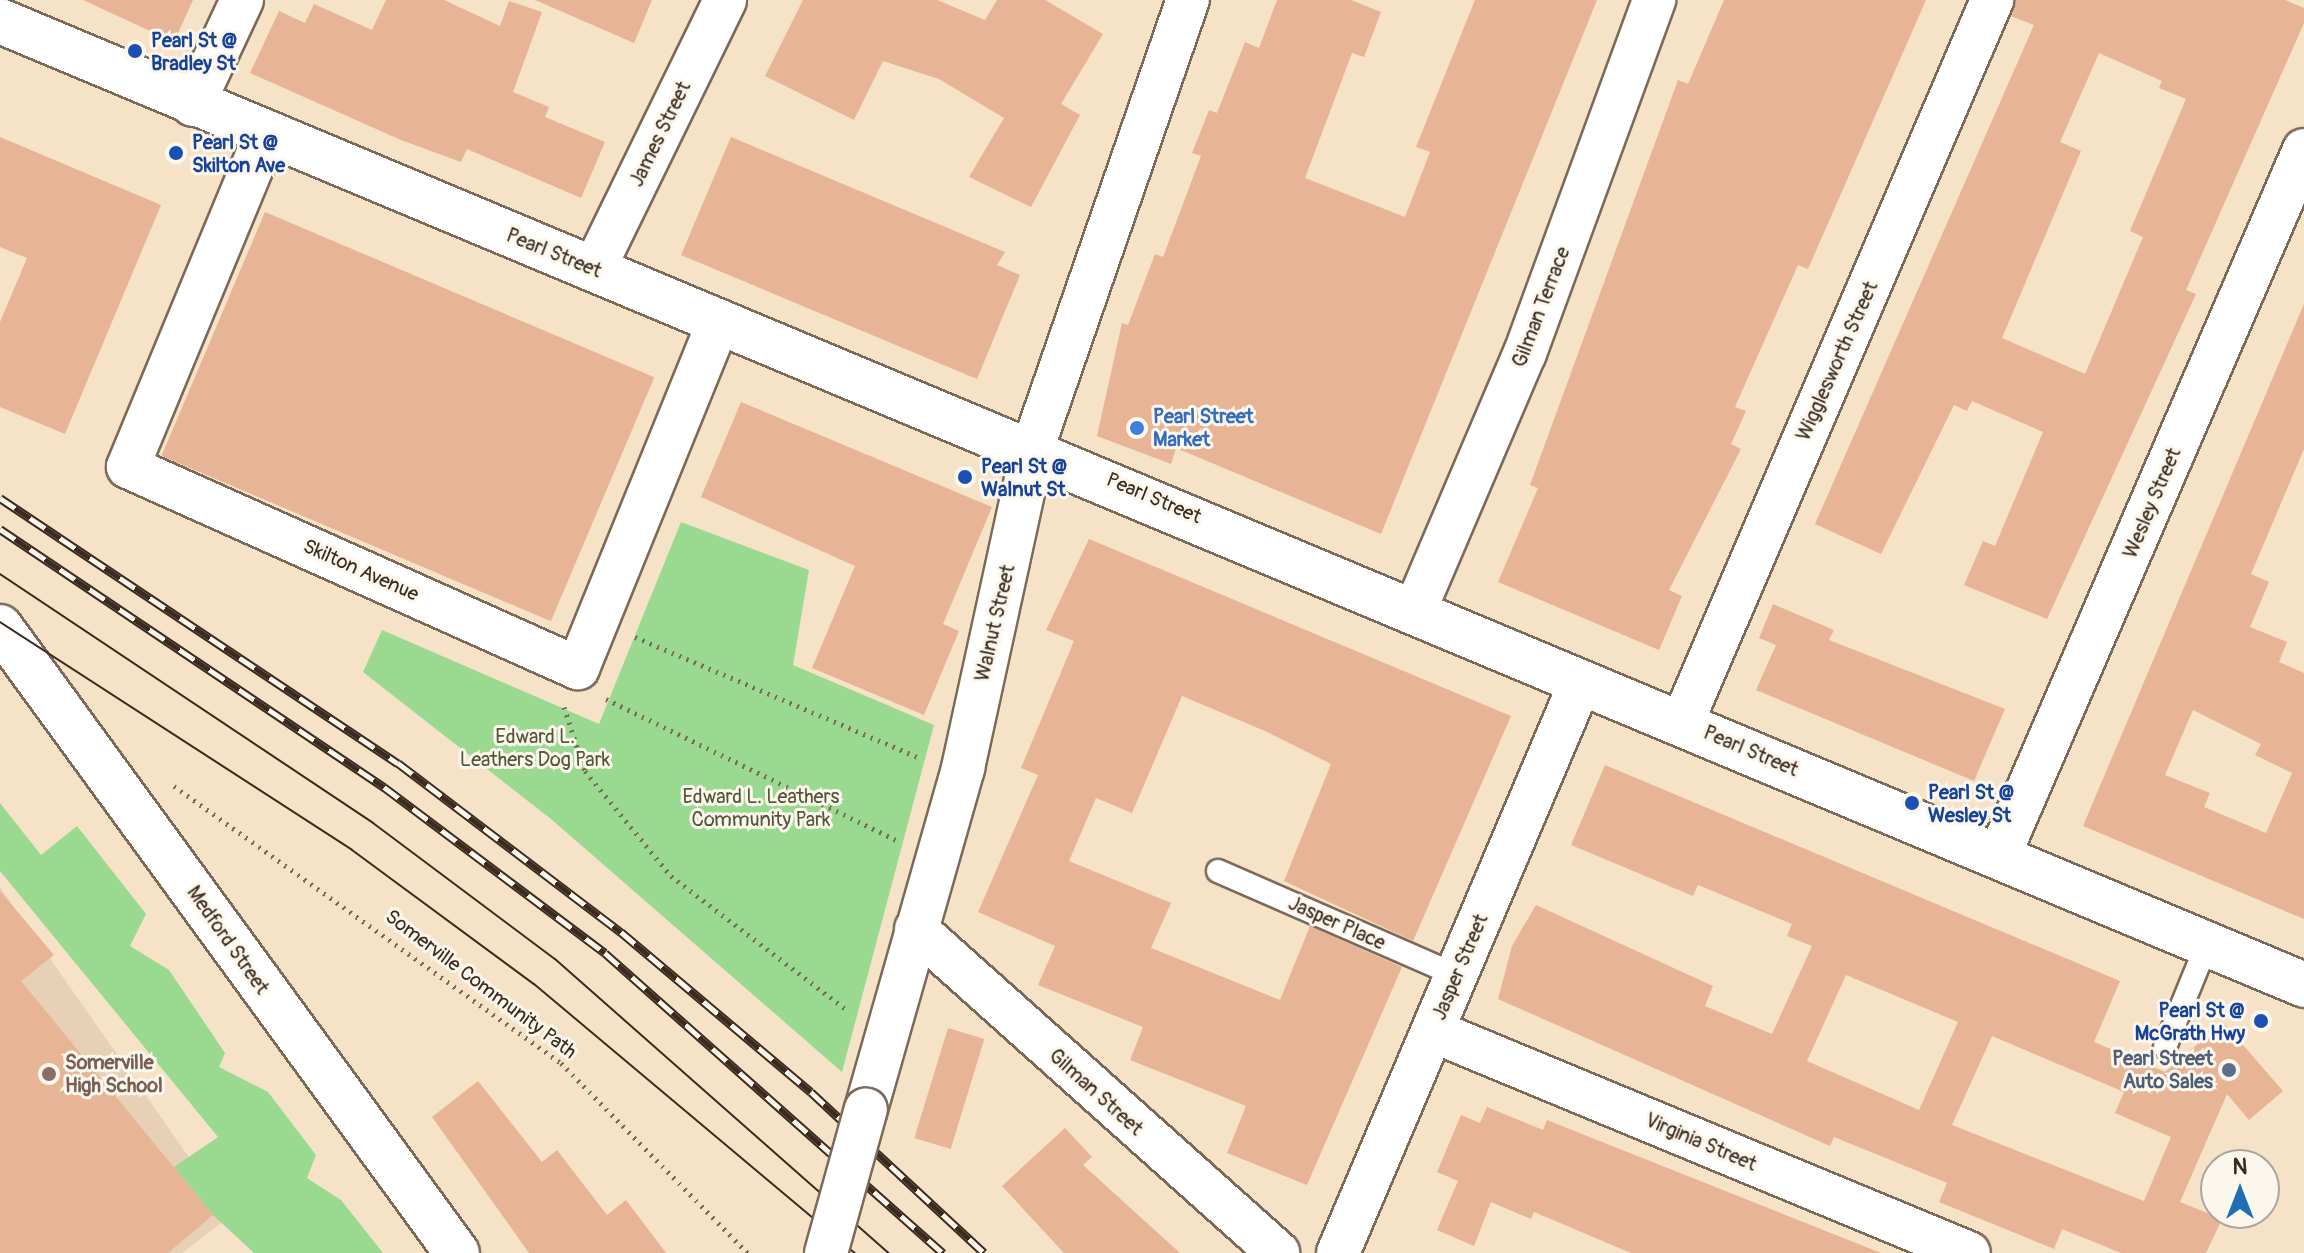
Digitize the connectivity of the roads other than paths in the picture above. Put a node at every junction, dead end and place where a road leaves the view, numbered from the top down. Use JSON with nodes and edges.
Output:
{"nodes":[{"id":1,"x":242,"y":0,"type":"edge"},
{"id":2,"x":725,"y":0,"type":"edge"},
{"id":3,"x":1188,"y":0,"type":"edge"},
{"id":4,"x":1654,"y":0,"type":"edge"},
{"id":5,"x":1992,"y":0,"type":"edge"},
{"id":6,"x":0,"y":21,"type":"edge"},
{"id":7,"x":193,"y":105,"type":"junction"},
{"id":8,"x":265,"y":136,"type":"junction"},
{"id":9,"x":2304,"y":150,"type":"edge"},
{"id":10,"x":594,"y":269,"type":"junction"},
{"id":11,"x":719,"y":320,"type":"junction"},
{"id":12,"x":1033,"y":447,"type":"junction"},
{"id":13,"x":1416,"y":608,"type":"junction"},
{"id":14,"x":0,"y":627,"type":"edge"},
{"id":15,"x":1581,"y":681,"type":"junction"},
{"id":16,"x":1682,"y":723,"type":"junction"},
{"id":17,"x":1999,"y":856,"type":"junction"},
{"id":18,"x":1218,"y":871,"type":"dead end"},
{"id":19,"x":916,"y":929,"type":"junction"},
{"id":20,"x":2207,"y":944,"type":"junction"},
{"id":21,"x":1456,"y":975,"type":"junction"},
{"id":22,"x":2304,"y":985,"type":"edge"},
{"id":23,"x":1433,"y":1031,"type":"junction"},
{"id":24,"x":2165,"y":1047,"type":"dead end"},
{"id":25,"x":457,"y":1253,"type":"edge"},
{"id":26,"x":826,"y":1253,"type":"edge"},
{"id":27,"x":1278,"y":1253,"type":"edge"},
{"id":28,"x":1338,"y":1253,"type":"edge"},
{"id":29,"x":1969,"y":1253,"type":"edge"}],
"edges":[{"from":1,"to":7,"type":"street"},
{"from":2,"to":10,"type":"street","name":"James Street"},
{"from":3,"to":12,"type":"street","name":"Walnut Street"},
{"from":4,"to":13,"type":"street","name":"Gilman Terrace"},
{"from":5,"to":16,"type":"street","name":"Wigglesworth Street"},
{"from":6,"to":7,"type":"street","name":"Pearl Street"},
{"from":7,"to":8,"type":"street","name":"Pearl Street"},
{"from":8,"to":10,"type":"street","name":"Pearl Street"},
{"from":8,"to":11,"type":"street","name":"Skilton Avenue"},
{"from":9,"to":17,"type":"street","name":"Wesley Street"},
{"from":10,"to":11,"type":"street","name":"Pearl Street"},
{"from":11,"to":12,"type":"street","name":"Pearl Street"},
{"from":12,"to":13,"type":"street","name":"Pearl Street"},
{"from":12,"to":19,"type":"street","name":"Walnut Street"},
{"from":13,"to":15,"type":"street","name":"Pearl Street"},
{"from":14,"to":25,"type":"street","name":"Medford Street"},
{"from":15,"to":16,"type":"street","name":"Pearl Street"},
{"from":15,"to":21,"type":"street","name":"Jasper Street"},
{"from":16,"to":17,"type":"street","name":"Pearl Street"},
{"from":17,"to":20,"type":"street","name":"Pearl Street"},
{"from":18,"to":21,"type":"lane","name":"Jasper Place"},
{"from":19,"to":26,"type":"street","name":"Walnut Street","bridge":true},
{"from":19,"to":27,"type":"street","name":"Gilman Street"},
{"from":20,"to":22,"type":"street","name":"Pearl Street"},
{"from":20,"to":24,"type":"lane"},
{"from":21,"to":23,"type":"street","name":"Jasper Street"},
{"from":23,"to":28,"type":"street","name":"Jasper Street"},
{"from":23,"to":29,"type":"street","name":"Virginia Street"}]}
